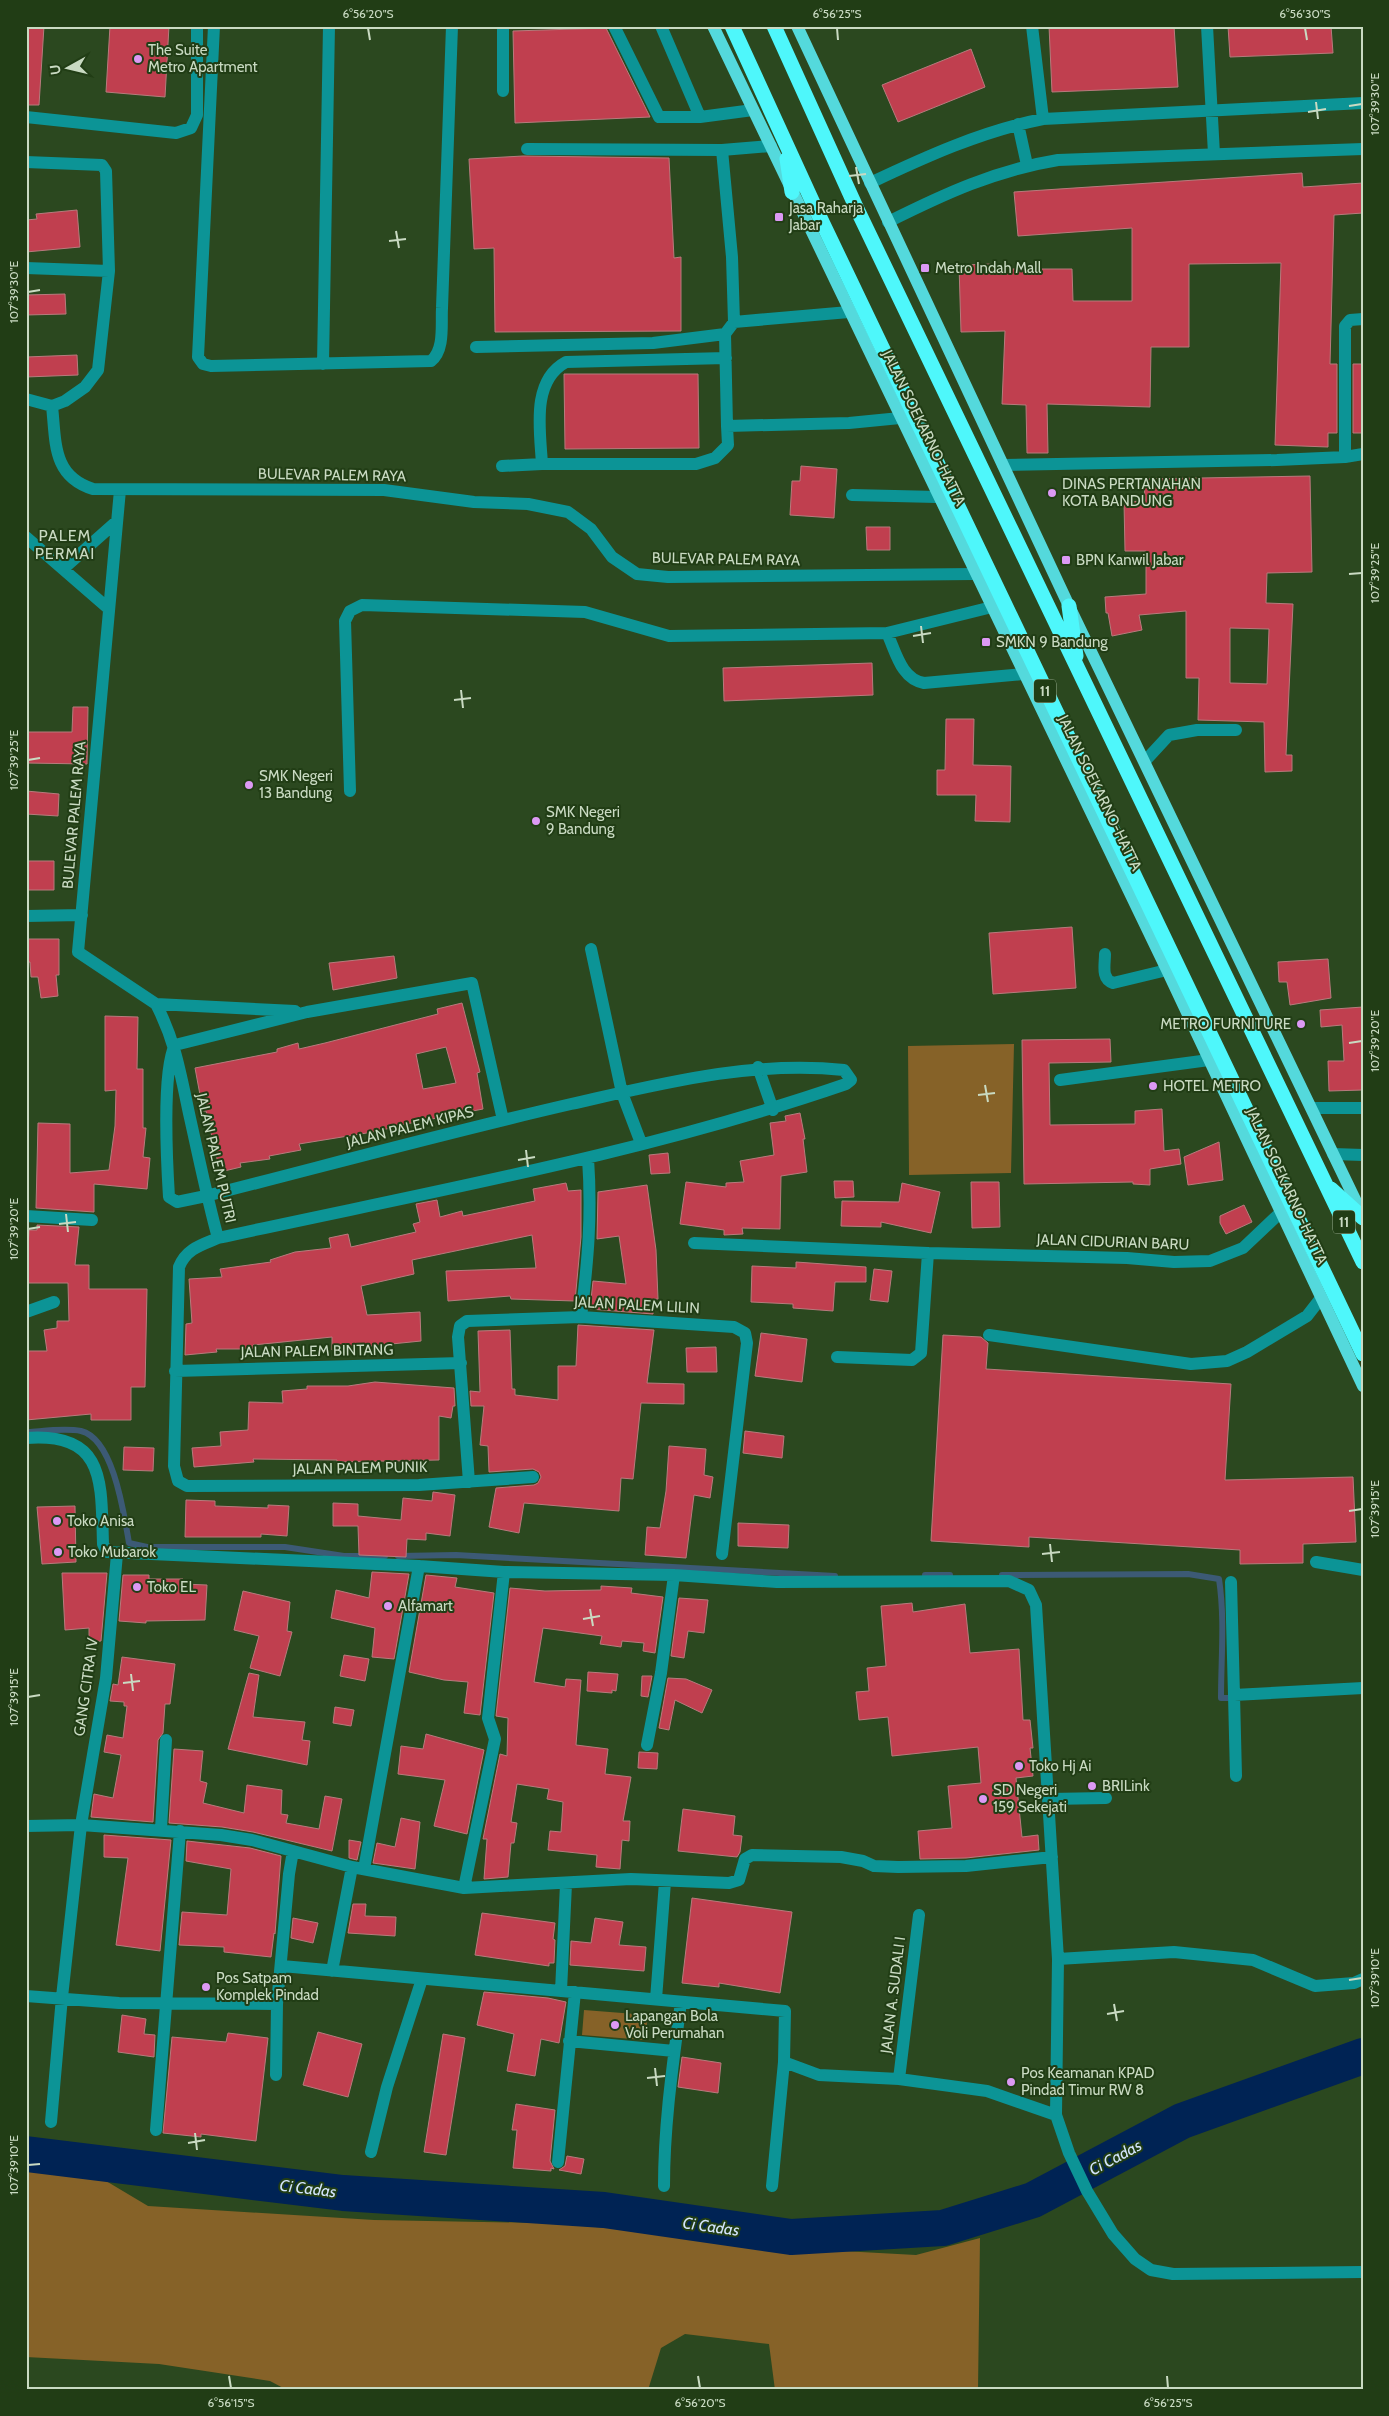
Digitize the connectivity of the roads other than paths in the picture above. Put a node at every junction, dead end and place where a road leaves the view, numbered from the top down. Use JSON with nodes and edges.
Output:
{"nodes":[{"id":1,"x":197,"y":26,"type":"edge"},
{"id":2,"x":214,"y":26,"type":"edge"},
{"id":3,"x":329,"y":26,"type":"edge"},
{"id":4,"x":452,"y":26,"type":"edge"},
{"id":5,"x":503,"y":26,"type":"edge"},
{"id":6,"x":614,"y":26,"type":"edge"},
{"id":7,"x":661,"y":26,"type":"edge"},
{"id":8,"x":713,"y":26,"type":"edge"},
{"id":9,"x":732,"y":26,"type":"edge"},
{"id":10,"x":774,"y":26,"type":"edge"},
{"id":11,"x":797,"y":26,"type":"edge"},
{"id":12,"x":1032,"y":26,"type":"edge"},
{"id":13,"x":1207,"y":26,"type":"edge"},
{"id":14,"x":503,"y":91,"type":"dead end"},
{"id":15,"x":1363,"y":103,"type":"edge"},
{"id":16,"x":1212,"y":109,"type":"junction"},
{"id":17,"x":754,"y":110,"type":"junction"},
{"id":18,"x":26,"y":117,"type":"edge"},
{"id":19,"x":700,"y":117,"type":"junction"},
{"id":20,"x":1043,"y":119,"type":"junction"},
{"id":21,"x":1018,"y":124,"type":"junction"},
{"id":22,"x":778,"y":142,"type":"junction"},
{"id":23,"x":527,"y":148,"type":"dead end"},
{"id":24,"x":1363,"y":149,"type":"edge"},
{"id":25,"x":722,"y":150,"type":"junction"},
{"id":26,"x":1214,"y":154,"type":"junction"},
{"id":27,"x":26,"y":162,"type":"edge"},
{"id":28,"x":1027,"y":165,"type":"junction"},
{"id":29,"x":870,"y":183,"type":"junction"},
{"id":30,"x":792,"y":192,"type":"joint"},
{"id":31,"x":888,"y":222,"type":"junction"},
{"id":32,"x":26,"y":268,"type":"edge"},
{"id":33,"x":109,"y":271,"type":"junction"},
{"id":34,"x":849,"y":312,"type":"junction"},
{"id":35,"x":1363,"y":319,"type":"edge"},
{"id":36,"x":734,"y":322,"type":"junction"},
{"id":37,"x":724,"y":334,"type":"junction"},
{"id":38,"x":476,"y":347,"type":"dead end"},
{"id":39,"x":726,"y":358,"type":"junction"},
{"id":40,"x":324,"y":364,"type":"junction"},
{"id":41,"x":26,"y":399,"type":"edge"},
{"id":42,"x":52,"y":406,"type":"junction"},
{"id":43,"x":900,"y":418,"type":"junction"},
{"id":44,"x":727,"y":426,"type":"junction"},
{"id":45,"x":1363,"y":454,"type":"edge"},
{"id":46,"x":1345,"y":458,"type":"junction"},
{"id":47,"x":542,"y":464,"type":"junction"},
{"id":48,"x":1003,"y":465,"type":"junction"},
{"id":49,"x":502,"y":466,"type":"dead end"},
{"id":50,"x":120,"y":490,"type":"junction"},
{"id":51,"x":852,"y":495,"type":"dead end"},
{"id":52,"x":937,"y":497,"type":"junction"},
{"id":53,"x":116,"y":522,"type":"junction"},
{"id":54,"x":26,"y":537,"type":"edge"},
{"id":55,"x":63,"y":569,"type":"junction"},
{"id":56,"x":974,"y":574,"type":"junction"},
{"id":57,"x":1069,"y":606,"type":"junction"},
{"id":58,"x":992,"y":607,"type":"junction"},
{"id":59,"x":109,"y":609,"type":"junction"},
{"id":60,"x":887,"y":633,"type":"junction"},
{"id":61,"x":1078,"y":673,"type":"junction"},
{"id":62,"x":1023,"y":674,"type":"junction"},
{"id":63,"x":1236,"y":730,"type":"dead end"},
{"id":64,"x":1145,"y":761,"type":"junction"},
{"id":65,"x":350,"y":791,"type":"dead end"},
{"id":66,"x":1114,"y":862,"type":"junction"},
{"id":67,"x":1136,"y":881,"type":"junction"},
{"id":68,"x":82,"y":915,"type":"junction"},
{"id":69,"x":26,"y":916,"type":"edge"},
{"id":70,"x":591,"y":949,"type":"dead end"},
{"id":71,"x":1105,"y":954,"type":"dead end"},
{"id":72,"x":1167,"y":970,"type":"junction"},
{"id":73,"x":156,"y":1004,"type":"junction"},
{"id":74,"x":308,"y":1012,"type":"junction"},
{"id":75,"x":175,"y":1046,"type":"junction"},
{"id":76,"x":1209,"y":1060,"type":"junction"},
{"id":77,"x":758,"y":1067,"type":"junction"},
{"id":78,"x":1060,"y":1080,"type":"dead end"},
{"id":79,"x":622,"y":1093,"type":"junction"},
{"id":80,"x":1312,"y":1108,"type":"junction"},
{"id":81,"x":1363,"y":1108,"type":"edge"},
{"id":82,"x":773,"y":1110,"type":"junction"},
{"id":83,"x":503,"y":1120,"type":"junction"},
{"id":84,"x":641,"y":1143,"type":"junction"},
{"id":85,"x":1333,"y":1154,"type":"junction"},
{"id":86,"x":1363,"y":1155,"type":"edge"},
{"id":87,"x":588,"y":1158,"type":"junction"},
{"id":88,"x":1324,"y":1182,"type":"junction"},
{"id":89,"x":206,"y":1196,"type":"junction"},
{"id":90,"x":1280,"y":1212,"type":"junction"},
{"id":91,"x":26,"y":1216,"type":"edge"},
{"id":92,"x":1363,"y":1217,"type":"edge"},
{"id":93,"x":92,"y":1220,"type":"dead end"},
{"id":94,"x":218,"y":1238,"type":"junction"},
{"id":95,"x":694,"y":1243,"type":"dead end"},
{"id":96,"x":928,"y":1253,"type":"junction"},
{"id":97,"x":1363,"y":1262,"type":"edge"},
{"id":98,"x":1321,"y":1298,"type":"junction"},
{"id":99,"x":54,"y":1302,"type":"dead end"},
{"id":100,"x":26,"y":1312,"type":"edge"},
{"id":101,"x":580,"y":1317,"type":"junction"},
{"id":102,"x":989,"y":1335,"type":"dead end"},
{"id":103,"x":1363,"y":1354,"type":"edge"},
{"id":104,"x":837,"y":1357,"type":"dead end"},
{"id":105,"x":461,"y":1363,"type":"junction"},
{"id":106,"x":175,"y":1371,"type":"junction"},
{"id":107,"x":1363,"y":1386,"type":"edge"},
{"id":108,"x":26,"y":1438,"type":"edge"},
{"id":109,"x":533,"y":1477,"type":"dead end"},
{"id":110,"x":469,"y":1482,"type":"junction"},
{"id":111,"x":187,"y":1486,"type":"joint"},
{"id":112,"x":117,"y":1554,"type":"junction"},
{"id":113,"x":722,"y":1554,"type":"dead end"},
{"id":114,"x":1316,"y":1562,"type":"dead end"},
{"id":115,"x":419,"y":1566,"type":"junction"},
{"id":116,"x":1363,"y":1570,"type":"edge"},
{"id":117,"x":504,"y":1572,"type":"junction"},
{"id":118,"x":674,"y":1574,"type":"junction"},
{"id":119,"x":1231,"y":1582,"type":"dead end"},
{"id":120,"x":1363,"y":1688,"type":"edge"},
{"id":121,"x":1234,"y":1695,"type":"junction"},
{"id":122,"x":166,"y":1740,"type":"dead end"},
{"id":123,"x":647,"y":1745,"type":"dead end"},
{"id":124,"x":1236,"y":1776,"type":"dead end"},
{"id":125,"x":1106,"y":1798,"type":"dead end"},
{"id":126,"x":1049,"y":1800,"type":"junction"},
{"id":127,"x":81,"y":1824,"type":"junction"},
{"id":128,"x":26,"y":1826,"type":"edge"},
{"id":129,"x":162,"y":1829,"type":"junction"},
{"id":130,"x":180,"y":1832,"type":"junction"},
{"id":131,"x":294,"y":1851,"type":"junction"},
{"id":132,"x":1052,"y":1857,"type":"junction"},
{"id":133,"x":358,"y":1868,"type":"junction"},
{"id":134,"x":665,"y":1882,"type":"junction"},
{"id":135,"x":566,"y":1884,"type":"junction"},
{"id":136,"x":464,"y":1888,"type":"junction"},
{"id":137,"x":919,"y":1915,"type":"dead end"},
{"id":138,"x":1058,"y":1959,"type":"junction"},
{"id":139,"x":282,"y":1966,"type":"junction"},
{"id":140,"x":332,"y":1971,"type":"junction"},
{"id":141,"x":422,"y":1979,"type":"junction"},
{"id":142,"x":1363,"y":1979,"type":"edge"},
{"id":143,"x":560,"y":1991,"type":"junction"},
{"id":144,"x":575,"y":1992,"type":"junction"},
{"id":145,"x":26,"y":1996,"type":"edge"},
{"id":146,"x":62,"y":1997,"type":"junction"},
{"id":147,"x":656,"y":1999,"type":"junction"},
{"id":148,"x":681,"y":2002,"type":"junction"},
{"id":149,"x":165,"y":2004,"type":"junction"},
{"id":150,"x":277,"y":2004,"type":"junction"},
{"id":151,"x":569,"y":2040,"type":"junction"},
{"id":152,"x":674,"y":2051,"type":"junction"},
{"id":153,"x":784,"y":2062,"type":"junction"},
{"id":154,"x":276,"y":2075,"type":"dead end"},
{"id":155,"x":899,"y":2079,"type":"junction"},
{"id":156,"x":1056,"y":2116,"type":"junction"},
{"id":157,"x":51,"y":2122,"type":"dead end"},
{"id":158,"x":156,"y":2130,"type":"dead end"},
{"id":159,"x":370,"y":2152,"type":"dead end"},
{"id":160,"x":558,"y":2162,"type":"dead end"},
{"id":161,"x":664,"y":2186,"type":"dead end"},
{"id":162,"x":772,"y":2186,"type":"dead end"},
{"id":163,"x":1363,"y":2272,"type":"edge"}],
"edges":[{"from":1,"to":18,"type":"street"},
{"from":2,"to":40,"type":"street"},
{"from":3,"to":40,"type":"street"},
{"from":4,"to":40,"type":"street"},
{"from":5,"to":14,"type":"street"},
{"from":6,"to":19,"type":"street"},
{"from":7,"to":19,"type":"street"},
{"from":8,"to":17,"type":"main road","name":"JALAN SOEKARNO-HATTA"},
{"from":9,"to":22,"type":"highway","name":"JALAN SOEKARNO-HATTA","number":"11"},
{"from":10,"to":61,"type":"highway","number":"11"},
{"from":11,"to":29,"type":"main road"},
{"from":12,"to":20,"type":"street"},
{"from":13,"to":16,"type":"street"},
{"from":15,"to":16,"type":"street"},
{"from":16,"to":20,"type":"street"},
{"from":16,"to":26,"type":"street"},
{"from":17,"to":19,"type":"street"},
{"from":17,"to":22,"type":"main road","name":"JALAN SOEKARNO-HATTA"},
{"from":20,"to":21,"type":"street"},
{"from":21,"to":28,"type":"street"},
{"from":21,"to":29,"type":"street"},
{"from":22,"to":25,"type":"street"},
{"from":22,"to":30,"type":"highway"},
{"from":22,"to":67,"type":"highway","name":"JALAN SOEKARNO-HATTA","number":"11"},
{"from":23,"to":25,"type":"street"},
{"from":24,"to":26,"type":"street"},
{"from":25,"to":36,"type":"street"},
{"from":26,"to":28,"type":"street"},
{"from":27,"to":33,"type":"street"},
{"from":28,"to":31,"type":"street"},
{"from":29,"to":31,"type":"main road"},
{"from":30,"to":34,"type":"main road","name":"JALAN SOEKARNO-HATTA"},
{"from":31,"to":48,"type":"main road"},
{"from":32,"to":33,"type":"street"},
{"from":33,"to":42,"type":"street"},
{"from":34,"to":36,"type":"street"},
{"from":34,"to":43,"type":"main road","name":"JALAN SOEKARNO-HATTA"},
{"from":35,"to":46,"type":"street"},
{"from":36,"to":37,"type":"street"},
{"from":37,"to":38,"type":"street"},
{"from":37,"to":39,"type":"street"},
{"from":39,"to":44,"type":"street"},
{"from":39,"to":47,"type":"street"},
{"from":41,"to":42,"type":"street"},
{"from":42,"to":50,"type":"street"},
{"from":43,"to":44,"type":"street"},
{"from":43,"to":52,"type":"main road","name":"JALAN SOEKARNO-HATTA"},
{"from":44,"to":47,"type":"street"},
{"from":45,"to":46,"type":"street"},
{"from":46,"to":48,"type":"street"},
{"from":47,"to":49,"type":"street"},
{"from":48,"to":57,"type":"main road"},
{"from":50,"to":53,"type":"street","name":"BULEVAR PALEM RAYA"},
{"from":50,"to":56,"type":"street","name":"BULEVAR PALEM RAYA"},
{"from":51,"to":52,"type":"street"},
{"from":52,"to":56,"type":"main road","name":"JALAN SOEKARNO-HATTA"},
{"from":53,"to":55,"type":"street"},
{"from":53,"to":59,"type":"street","name":"BULEVAR PALEM RAYA"},
{"from":54,"to":55,"type":"street"},
{"from":55,"to":59,"type":"street"},
{"from":56,"to":58,"type":"main road","name":"JALAN SOEKARNO-HATTA"},
{"from":57,"to":61,"type":"highway"},
{"from":57,"to":64,"type":"main road"},
{"from":58,"to":60,"type":"street"},
{"from":58,"to":62,"type":"main road","name":"JALAN SOEKARNO-HATTA"},
{"from":59,"to":68,"type":"street","name":"BULEVAR PALEM RAYA"},
{"from":60,"to":62,"type":"street"},
{"from":60,"to":65,"type":"street"},
{"from":61,"to":88,"type":"highway","number":"11"},
{"from":62,"to":66,"type":"main road","name":"JALAN SOEKARNO-HATTA"},
{"from":63,"to":64,"type":"street"},
{"from":64,"to":80,"type":"main road"},
{"from":66,"to":67,"type":"highway"},
{"from":66,"to":72,"type":"main road","name":"JALAN SOEKARNO-HATTA"},
{"from":67,"to":103,"type":"highway","name":"JALAN SOEKARNO-HATTA","number":"11"},
{"from":68,"to":69,"type":"street"},
{"from":68,"to":73,"type":"street"},
{"from":70,"to":79,"type":"street"},
{"from":71,"to":72,"type":"street"},
{"from":72,"to":76,"type":"main road","name":"JALAN SOEKARNO-HATTA"},
{"from":73,"to":74,"type":"street"},
{"from":73,"to":75,"type":"street","name":"JALAN PALEM PUTRI"},
{"from":74,"to":75,"type":"street"},
{"from":74,"to":83,"type":"street"},
{"from":75,"to":89,"type":"street","name":"JALAN PALEM PUTRI"},
{"from":75,"to":89,"type":"street","name":"JALAN PALEM KIPAS"},
{"from":76,"to":78,"type":"street"},
{"from":76,"to":90,"type":"main road","name":"JALAN SOEKARNO-HATTA"},
{"from":77,"to":79,"type":"street","name":"JALAN PALEM KIPAS"},
{"from":77,"to":82,"type":"street"},
{"from":77,"to":82,"type":"street","name":"JALAN PALEM KIPAS"},
{"from":79,"to":83,"type":"street","name":"JALAN PALEM KIPAS"},
{"from":79,"to":84,"type":"street"},
{"from":80,"to":81,"type":"street"},
{"from":80,"to":85,"type":"main road"},
{"from":82,"to":84,"type":"street"},
{"from":83,"to":89,"type":"street","name":"JALAN PALEM KIPAS"},
{"from":84,"to":87,"type":"street"},
{"from":85,"to":86,"type":"street"},
{"from":85,"to":92,"type":"main road"},
{"from":87,"to":94,"type":"street"},
{"from":87,"to":101,"type":"street"},
{"from":88,"to":92,"type":"highway"},
{"from":88,"to":97,"type":"highway","number":"11"},
{"from":89,"to":94,"type":"street","name":"JALAN PALEM PUTRI"},
{"from":90,"to":96,"type":"street","name":"JALAN CIDURIAN BARU"},
{"from":90,"to":98,"type":"main road","name":"JALAN SOEKARNO-HATTA"},
{"from":91,"to":93,"type":"street"},
{"from":94,"to":106,"type":"street","name":"JALAN PALEM PUTRI"},
{"from":95,"to":96,"type":"street","name":"JALAN CIDURIAN BARU"},
{"from":96,"to":104,"type":"street"},
{"from":98,"to":102,"type":"street"},
{"from":98,"to":107,"type":"main road","name":"JALAN SOEKARNO-HATTA"},
{"from":99,"to":100,"type":"street"},
{"from":101,"to":105,"type":"street","name":"JALAN PALEM LILIN"},
{"from":101,"to":113,"type":"street","name":"JALAN PALEM LILIN"},
{"from":105,"to":106,"type":"street","name":"JALAN PALEM BINTANG"},
{"from":105,"to":110,"type":"street","name":"JALAN PALEM LILIN"},
{"from":106,"to":111,"type":"street","name":"JALAN PALEM PUTRI"},
{"from":108,"to":112,"type":"street"},
{"from":109,"to":110,"type":"street","name":"JALAN PALEM PUNIK"},
{"from":110,"to":111,"type":"street","name":"JALAN PALEM PUNIK"},
{"from":112,"to":115,"type":"street"},
{"from":112,"to":127,"type":"street","name":"GANG CITRA IV"},
{"from":114,"to":116,"type":"street"},
{"from":115,"to":117,"type":"street"},
{"from":115,"to":133,"type":"street"},
{"from":117,"to":118,"type":"street"},
{"from":117,"to":136,"type":"street"},
{"from":118,"to":123,"type":"street"},
{"from":118,"to":126,"type":"street"},
{"from":119,"to":121,"type":"street"},
{"from":120,"to":121,"type":"street"},
{"from":121,"to":124,"type":"street"},
{"from":122,"to":129,"type":"street"},
{"from":125,"to":126,"type":"street"},
{"from":126,"to":132,"type":"street"},
{"from":127,"to":128,"type":"street"},
{"from":127,"to":129,"type":"street"},
{"from":127,"to":146,"type":"street","name":"GANG CITRA IV"},
{"from":129,"to":130,"type":"street"},
{"from":130,"to":131,"type":"street"},
{"from":130,"to":149,"type":"street"},
{"from":131,"to":133,"type":"street"},
{"from":131,"to":139,"type":"street"},
{"from":132,"to":134,"type":"street"},
{"from":132,"to":138,"type":"street"},
{"from":133,"to":136,"type":"street"},
{"from":133,"to":140,"type":"street"},
{"from":134,"to":135,"type":"street"},
{"from":134,"to":147,"type":"street"},
{"from":135,"to":136,"type":"street"},
{"from":135,"to":143,"type":"street"},
{"from":137,"to":155,"type":"street","name":"JALAN A. SUDALI I"},
{"from":138,"to":142,"type":"street"},
{"from":138,"to":156,"type":"street"},
{"from":139,"to":140,"type":"street"},
{"from":139,"to":150,"type":"street"},
{"from":140,"to":141,"type":"street"},
{"from":141,"to":143,"type":"street"},
{"from":141,"to":159,"type":"street"},
{"from":143,"to":144,"type":"street"},
{"from":144,"to":147,"type":"street"},
{"from":144,"to":151,"type":"street"},
{"from":145,"to":146,"type":"street"},
{"from":146,"to":149,"type":"street"},
{"from":146,"to":157,"type":"street","name":"GANG CITRA IV"},
{"from":147,"to":148,"type":"street"},
{"from":148,"to":152,"type":"street"},
{"from":148,"to":153,"type":"street"},
{"from":149,"to":150,"type":"street"},
{"from":149,"to":158,"type":"street"},
{"from":150,"to":154,"type":"street"},
{"from":151,"to":152,"type":"street"},
{"from":151,"to":160,"type":"street"},
{"from":152,"to":161,"type":"street"},
{"from":153,"to":155,"type":"street"},
{"from":153,"to":162,"type":"street"},
{"from":155,"to":156,"type":"street"},
{"from":156,"to":163,"type":"street"}]}
